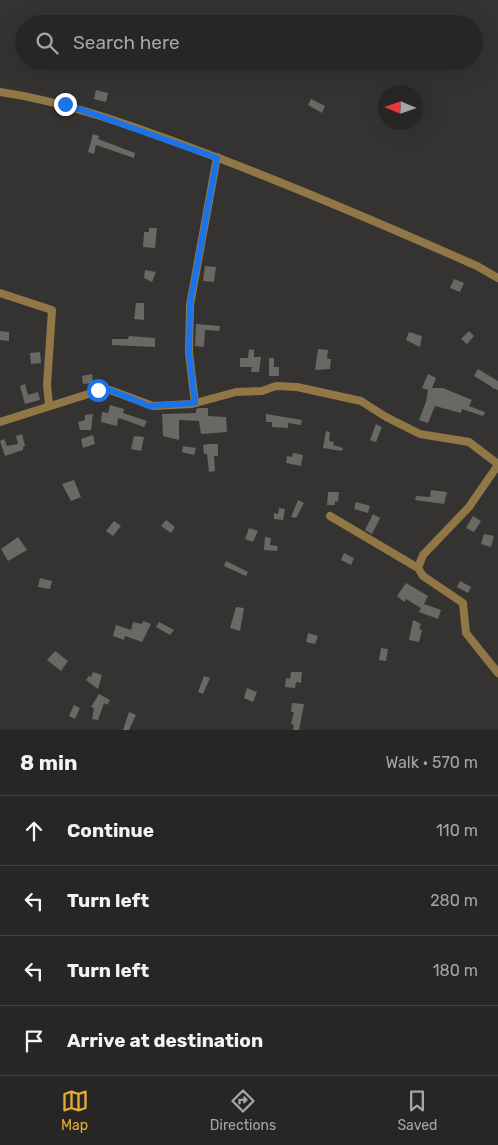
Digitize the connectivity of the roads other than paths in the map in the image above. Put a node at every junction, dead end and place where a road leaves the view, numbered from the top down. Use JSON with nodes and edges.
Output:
{"nodes":[{"id":1,"x":0,"y":92,"type":"edge"},
{"id":2,"x":217,"y":158,"type":"junction"},
{"id":3,"x":498,"y":278,"type":"edge"},
{"id":4,"x":0,"y":293,"type":"edge"},
{"id":5,"x":195,"y":403,"type":"junction"},
{"id":6,"x":49,"y":405,"type":"junction"},
{"id":7,"x":0,"y":422,"type":"edge"},
{"id":8,"x":498,"y":464,"type":"edge"},
{"id":9,"x":330,"y":516,"type":"dead end"},
{"id":10,"x":418,"y":568,"type":"junction"},
{"id":11,"x":498,"y":673,"type":"edge"}],
"edges":[{"from":1,"to":2,"type":"street"},
{"from":2,"to":3,"type":"street"},
{"from":2,"to":5,"type":"street"},
{"from":4,"to":6,"type":"street"},
{"from":5,"to":6,"type":"street"},
{"from":5,"to":8,"type":"street"},
{"from":6,"to":7,"type":"street"},
{"from":8,"to":10,"type":"street"},
{"from":9,"to":10,"type":"street"},
{"from":10,"to":11,"type":"street"}]}
